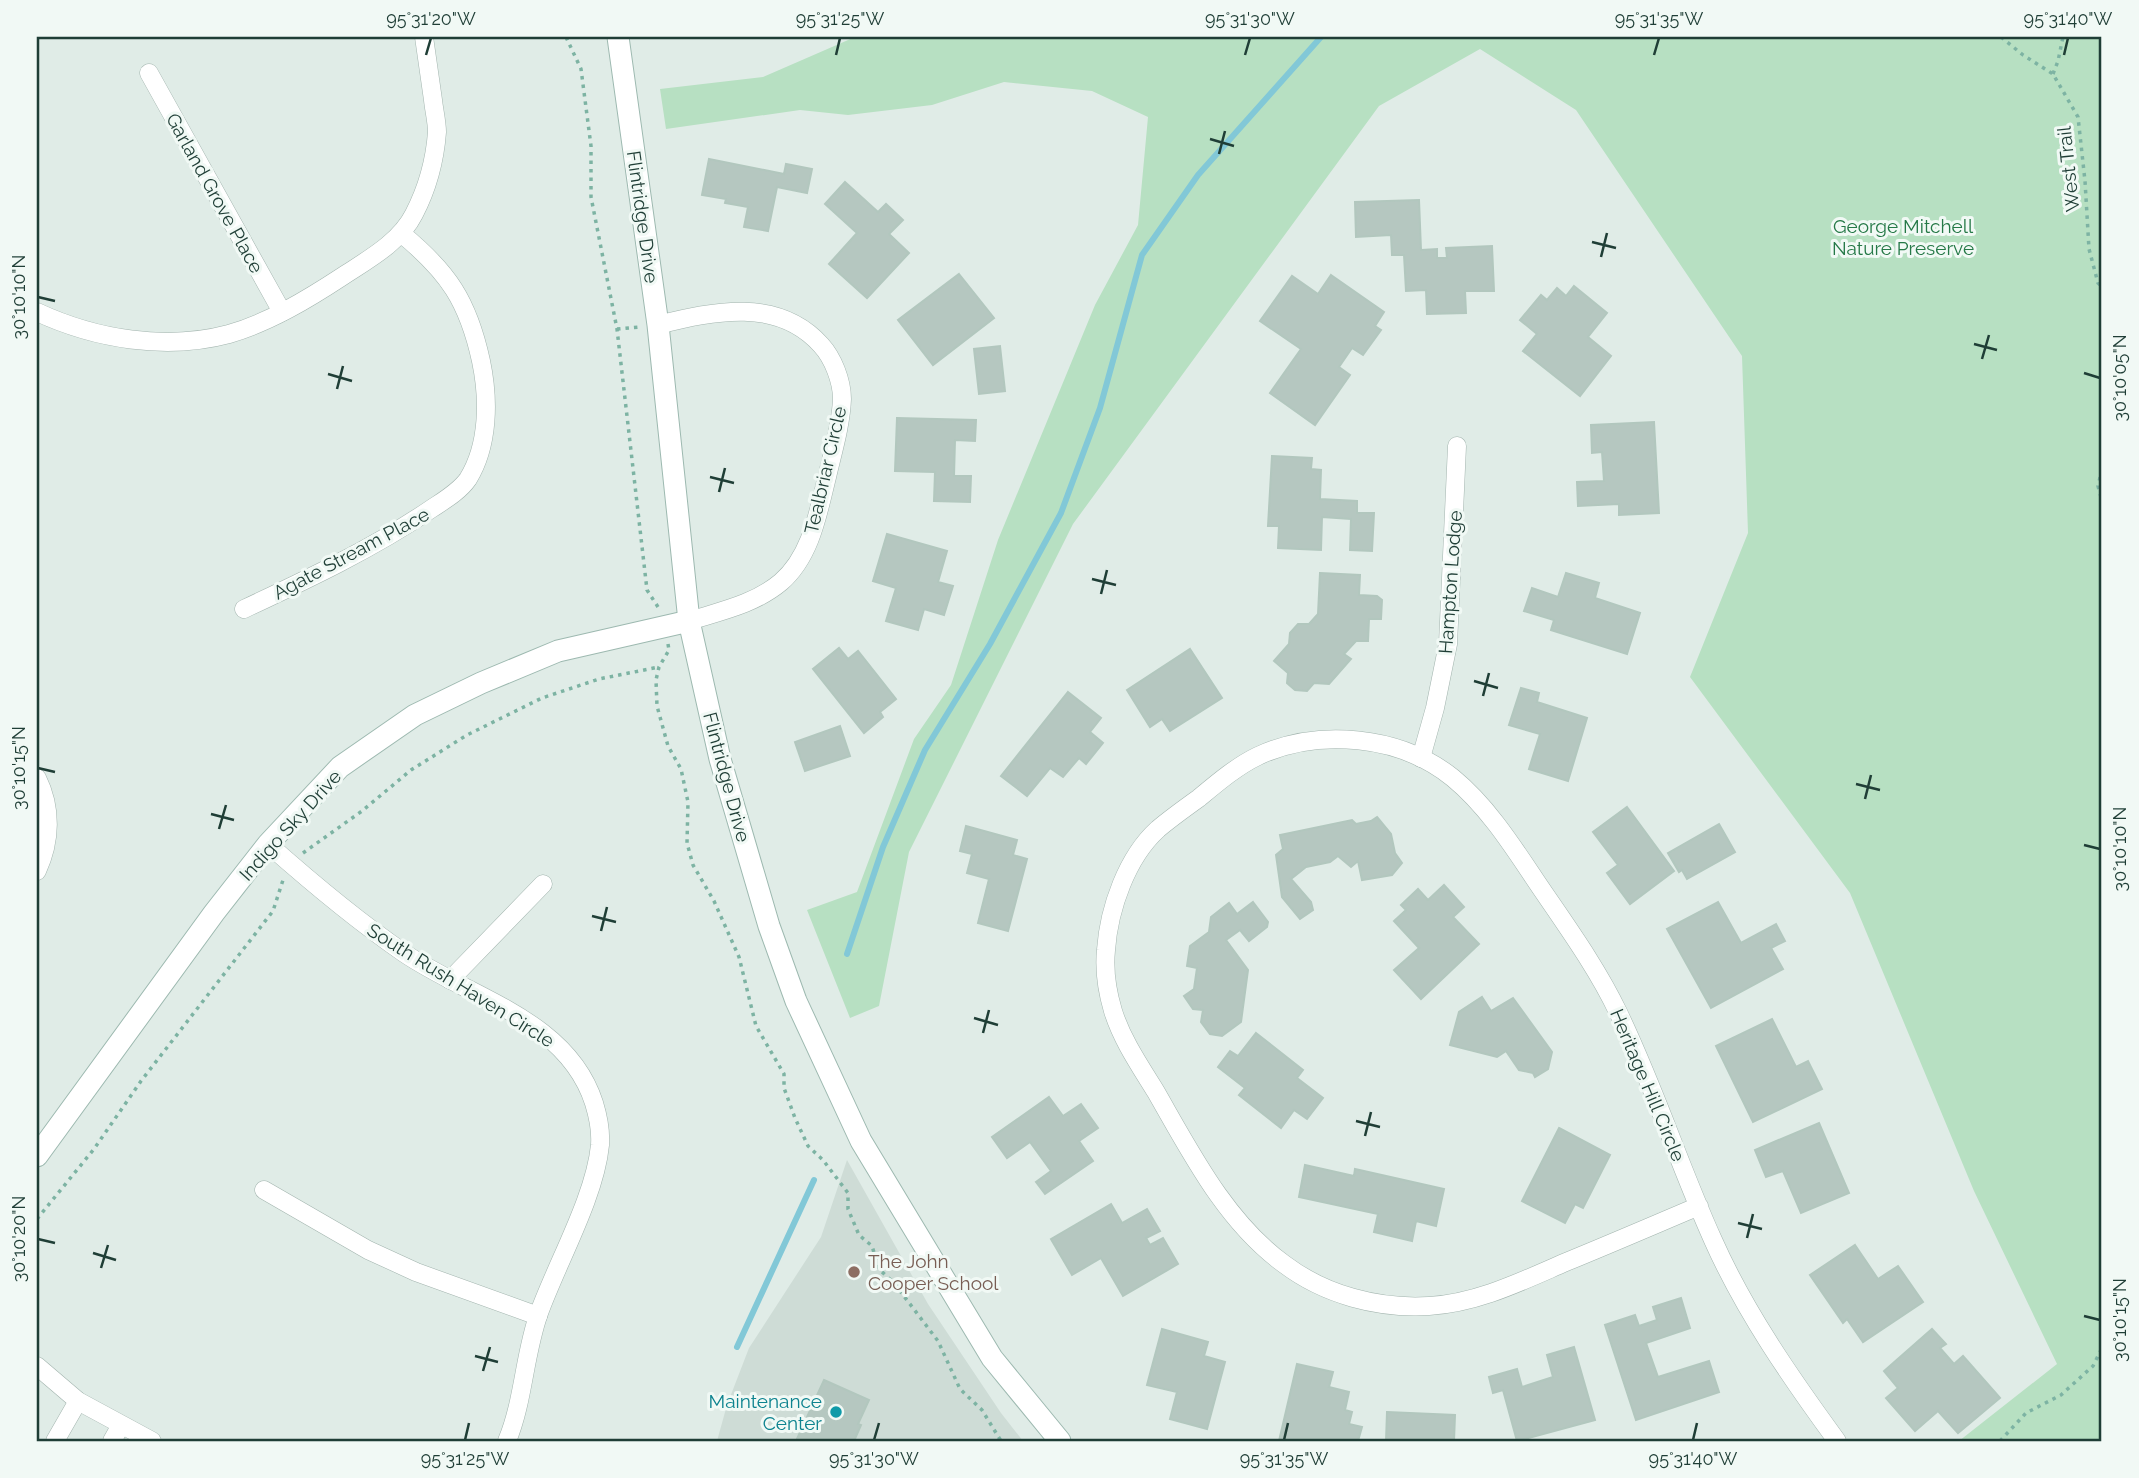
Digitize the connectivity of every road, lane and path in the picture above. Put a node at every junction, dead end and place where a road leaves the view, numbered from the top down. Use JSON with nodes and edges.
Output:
{"nodes":[{"id":1,"x":424,"y":37,"type":"edge"},
{"id":2,"x":618,"y":37,"type":"edge"},
{"id":3,"x":2001,"y":37,"type":"edge"},
{"id":4,"x":2063,"y":37,"type":"edge"},
{"id":5,"x":149,"y":74,"type":"dead end"},
{"id":6,"x":2053,"y":74,"type":"junction"},
{"id":7,"x":402,"y":234,"type":"junction"},
{"id":8,"x":2102,"y":288,"type":"edge"},
{"id":9,"x":37,"y":312,"type":"edge"},
{"id":10,"x":282,"y":312,"type":"junction"},
{"id":11,"x":658,"y":325,"type":"junction"},
{"id":12,"x":1457,"y":446,"type":"dead end"},
{"id":13,"x":2102,"y":469,"type":"edge"},
{"id":14,"x":2102,"y":501,"type":"edge"},
{"id":15,"x":244,"y":609,"type":"dead end"},
{"id":16,"x":689,"y":621,"type":"junction"},
{"id":17,"x":1421,"y":758,"type":"junction"},
{"id":18,"x":37,"y":778,"type":"edge"},
{"id":19,"x":268,"y":844,"type":"junction"},
{"id":20,"x":37,"y":871,"type":"edge"},
{"id":21,"x":543,"y":884,"type":"dead end"},
{"id":22,"x":450,"y":980,"type":"junction"},
{"id":23,"x":37,"y":1156,"type":"edge"},
{"id":24,"x":264,"y":1190,"type":"dead end"},
{"id":25,"x":1699,"y":1206,"type":"junction"},
{"id":26,"x":538,"y":1316,"type":"junction"},
{"id":27,"x":2102,"y":1348,"type":"edge"},
{"id":28,"x":37,"y":1366,"type":"edge"},
{"id":29,"x":78,"y":1401,"type":"junction"},
{"id":30,"x":121,"y":1425,"type":"junction"},
{"id":31,"x":55,"y":1441,"type":"edge"},
{"id":32,"x":112,"y":1441,"type":"edge"},
{"id":33,"x":152,"y":1441,"type":"edge"},
{"id":34,"x":507,"y":1441,"type":"edge"},
{"id":35,"x":1060,"y":1441,"type":"edge"},
{"id":36,"x":1837,"y":1441,"type":"edge"},
{"id":37,"x":2000,"y":1441,"type":"edge"}],
"edges":[{"from":1,"to":7,"type":"street"},
{"from":2,"to":11,"type":"street","name":"Flintridge Drive"},
{"from":3,"to":6,"type":"path","name":"West Trail"},
{"from":4,"to":6,"type":"path"},
{"from":5,"to":10,"type":"street","name":"Garland Grove Place"},
{"from":6,"to":8,"type":"path","name":"West Trail"},
{"from":7,"to":10,"type":"street"},
{"from":7,"to":15,"type":"street","name":"Agate Stream Place"},
{"from":9,"to":10,"type":"street"},
{"from":11,"to":16,"type":"street","name":"Flintridge Drive"},
{"from":11,"to":16,"type":"street","name":"Tealbriar Circle"},
{"from":12,"to":17,"type":"street","name":"Hampton Lodge"},
{"from":13,"to":14,"type":"path"},
{"from":16,"to":19,"type":"street","name":"Indigo Sky Drive"},
{"from":16,"to":35,"type":"street","name":"Flintridge Drive"},
{"from":17,"to":25,"type":"street","name":"Heritage Hill Circle"},
{"from":17,"to":25,"type":"street","name":"Heritage Hill Circle"},
{"from":18,"to":20,"type":"street"},
{"from":19,"to":22,"type":"street","name":"South Rush Haven Circle"},
{"from":19,"to":23,"type":"street","name":"Indigo Sky Drive"},
{"from":21,"to":22,"type":"street"},
{"from":22,"to":26,"type":"street","name":"South Rush Haven Circle"},
{"from":24,"to":26,"type":"street"},
{"from":25,"to":36,"type":"street","name":"Heritage Hill Circle"},
{"from":26,"to":34,"type":"street","name":"South Rush Haven Circle"},
{"from":27,"to":37,"type":"path"},
{"from":28,"to":29,"type":"street"},
{"from":29,"to":30,"type":"street"},
{"from":29,"to":31,"type":"street"},
{"from":30,"to":32,"type":"street"},
{"from":30,"to":33,"type":"street"}]}
